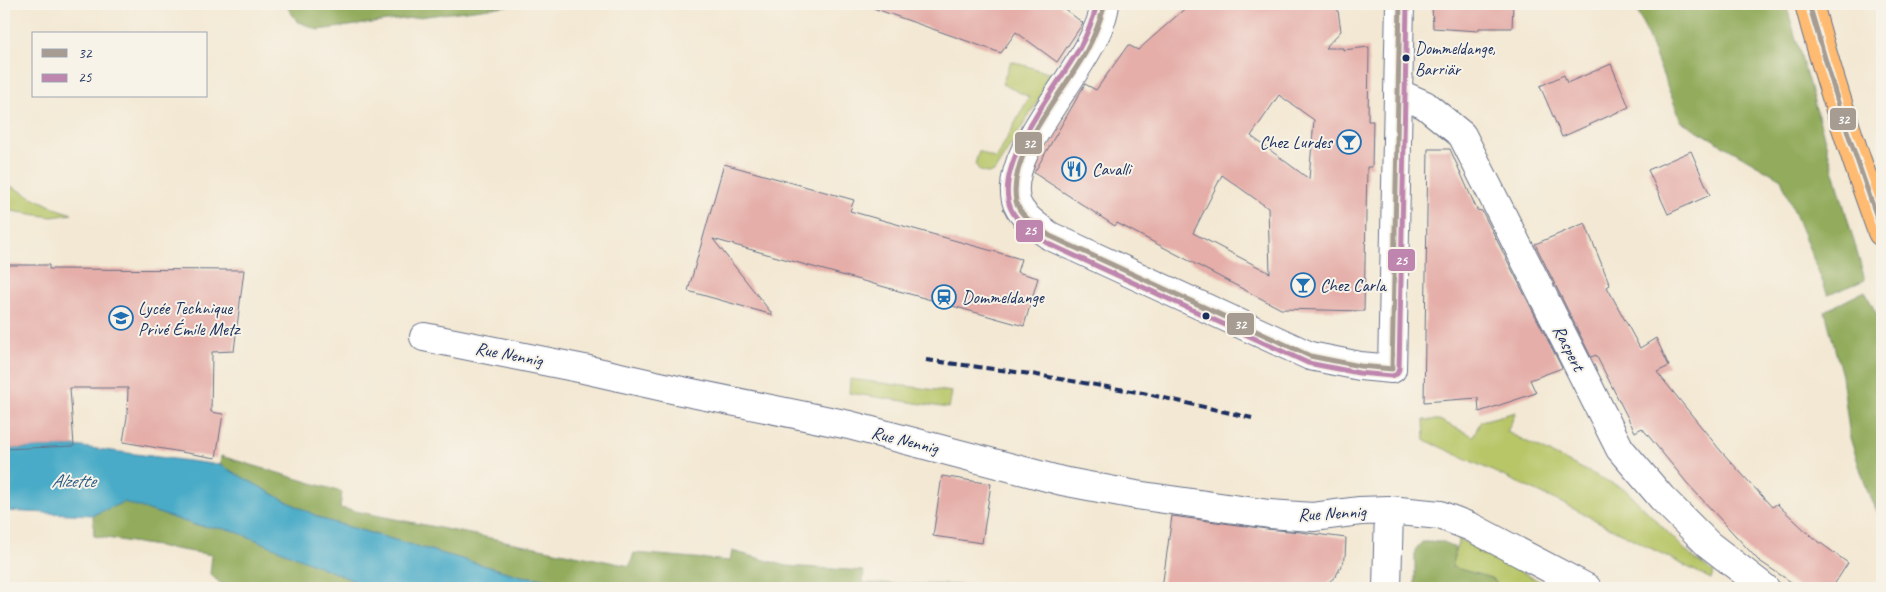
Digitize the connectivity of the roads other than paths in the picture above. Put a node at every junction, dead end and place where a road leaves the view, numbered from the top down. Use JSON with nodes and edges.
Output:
{"nodes":[{"id":1,"x":1105,"y":4,"type":"edge"},
{"id":2,"x":1400,"y":4,"type":"edge"},
{"id":3,"x":1808,"y":4,"type":"edge"},
{"id":4,"x":1398,"y":93,"type":"junction"},
{"id":5,"x":1882,"y":232,"type":"edge"},
{"id":6,"x":424,"y":337,"type":"dead end"},
{"id":7,"x":1389,"y":510,"type":"junction"},
{"id":8,"x":1387,"y":588,"type":"edge"},
{"id":9,"x":1587,"y":588,"type":"edge"},
{"id":10,"x":1765,"y":588,"type":"edge"}],
"edges":[{"from":1,"to":4,"type":"street"},
{"from":2,"to":4,"type":"street"},
{"from":3,"to":5,"type":"main road"},
{"from":4,"to":10,"type":"street","name":"Raspert"},
{"from":6,"to":7,"type":"street","name":"Rue Nennig"},
{"from":7,"to":8,"type":"street"},
{"from":7,"to":9,"type":"street"}]}
